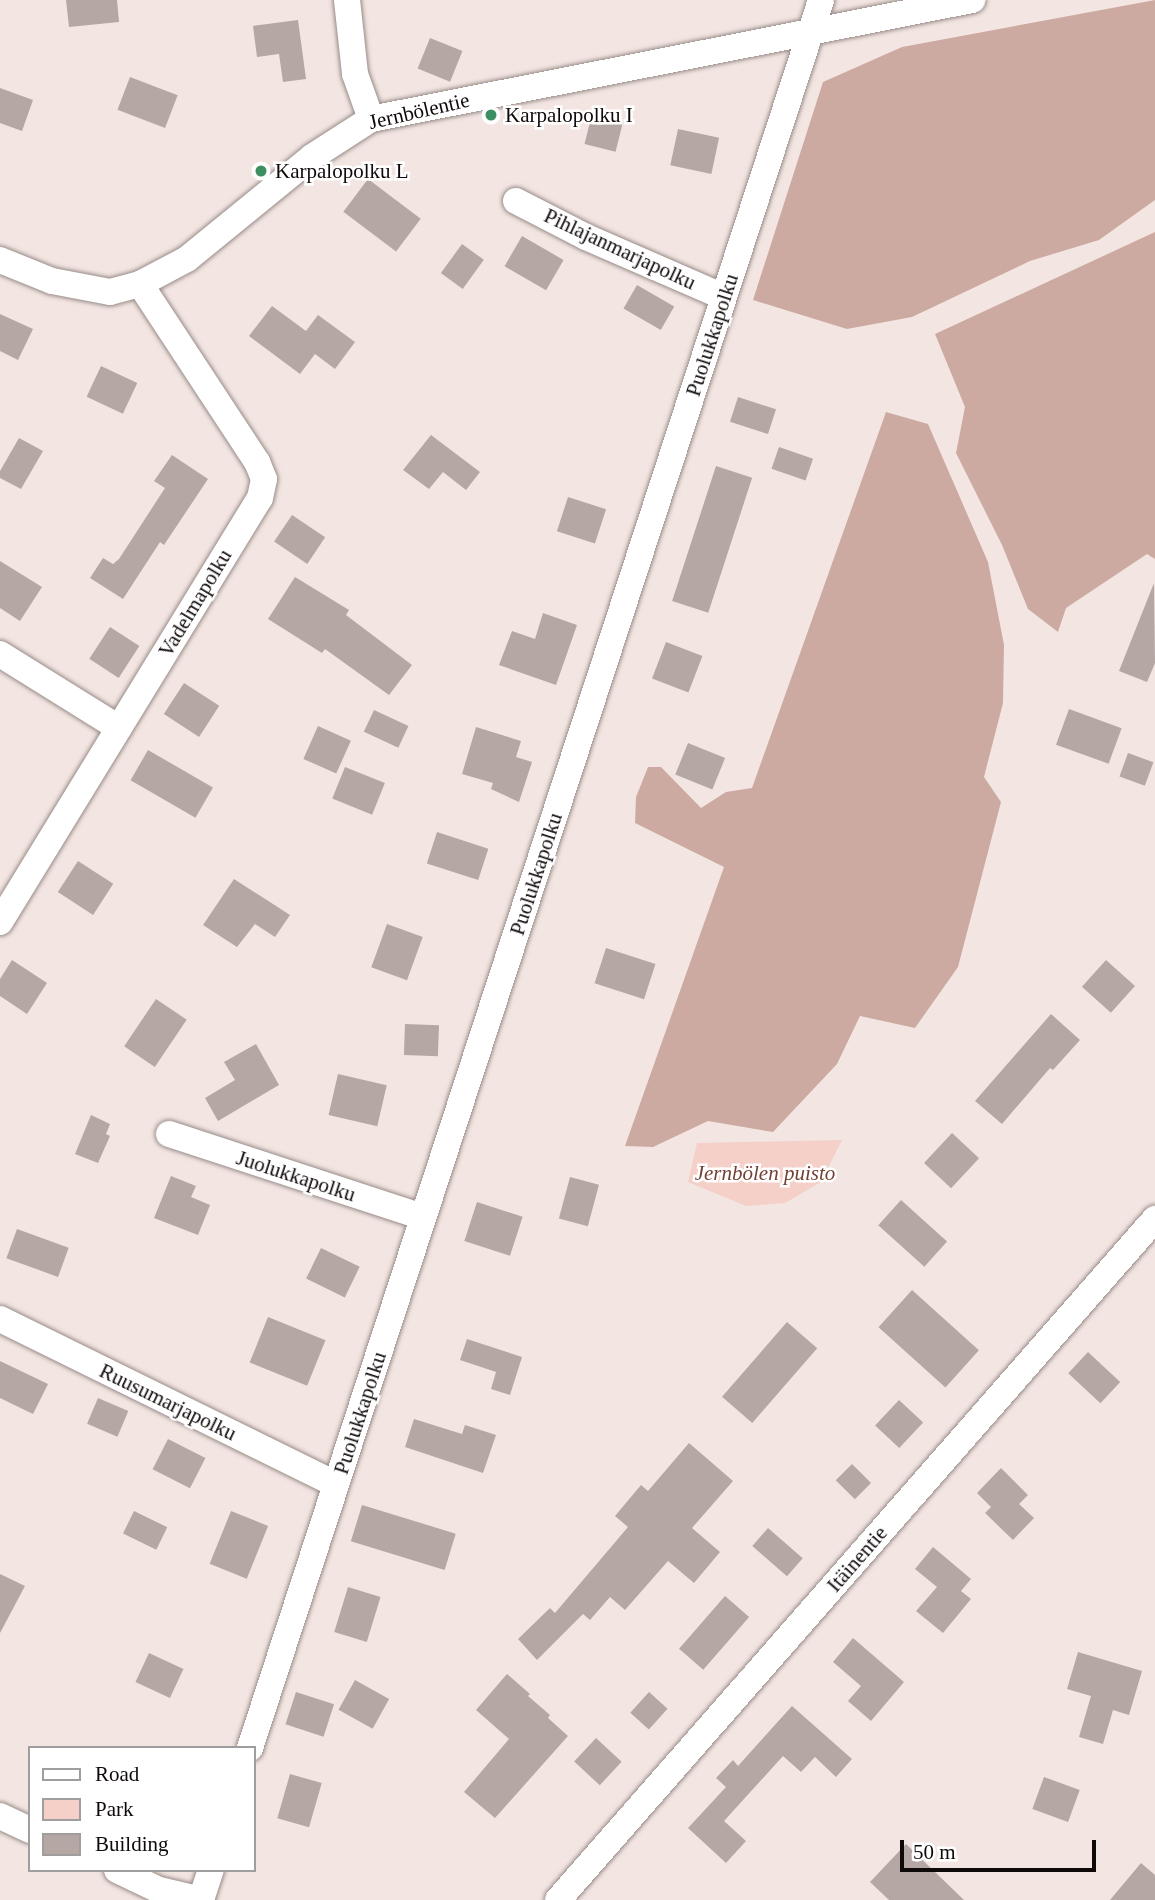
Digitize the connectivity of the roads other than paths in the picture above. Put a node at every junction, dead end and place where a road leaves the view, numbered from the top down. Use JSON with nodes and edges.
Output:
{"nodes":[{"id":1,"x":347,"y":0,"type":"edge"},
{"id":2,"x":821,"y":0,"type":"edge"},
{"id":3,"x":972,"y":0,"type":"edge"},
{"id":4,"x":810,"y":32,"type":"junction"},
{"id":5,"x":371,"y":119,"type":"junction"},
{"id":6,"x":516,"y":201,"type":"dead end"},
{"id":7,"x":0,"y":260,"type":"edge"},
{"id":8,"x":140,"y":284,"type":"junction"},
{"id":9,"x":724,"y":297,"type":"junction"},
{"id":10,"x":0,"y":654,"type":"edge"},
{"id":11,"x":119,"y":728,"type":"junction"},
{"id":12,"x":0,"y":922,"type":"edge"},
{"id":13,"x":169,"y":1134,"type":"dead end"},
{"id":14,"x":423,"y":1217,"type":"junction"},
{"id":15,"x":1155,"y":1219,"type":"edge"},
{"id":16,"x":0,"y":1319,"type":"edge"},
{"id":17,"x":337,"y":1484,"type":"junction"},
{"id":18,"x":251,"y":1746,"type":"edge"},
{"id":19,"x":0,"y":1816,"type":"edge"},
{"id":20,"x":28,"y":1829,"type":"edge"},
{"id":21,"x":120,"y":1872,"type":"edge"},
{"id":22,"x":210,"y":1872,"type":"edge"},
{"id":23,"x":157,"y":1895,"type":"edge"},
{"id":24,"x":201,"y":1900,"type":"edge"},
{"id":25,"x":558,"y":1900,"type":"edge"}],
"edges":[{"from":1,"to":5,"type":"street"},
{"from":2,"to":4,"type":"street","name":"Puolukkapolku"},
{"from":3,"to":4,"type":"street","name":"Jernbölentie"},
{"from":4,"to":5,"type":"street","name":"Jernbölentie"},
{"from":4,"to":9,"type":"street","name":"Puolukkapolku"},
{"from":5,"to":8,"type":"street","name":"Jernbölentie"},
{"from":6,"to":9,"type":"street","name":"Pihlajanmarjapolku"},
{"from":7,"to":8,"type":"street","name":"Jernbölentie"},
{"from":8,"to":11,"type":"street","name":"Vadelmapolku"},
{"from":9,"to":14,"type":"street","name":"Puolukkapolku"},
{"from":10,"to":11,"type":"street"},
{"from":11,"to":12,"type":"street","name":"Vadelmapolku"},
{"from":13,"to":14,"type":"street","name":"Juolukkapolku"},
{"from":14,"to":17,"type":"street","name":"Puolukkapolku"},
{"from":15,"to":25,"type":"street","name":"Itäinentie"},
{"from":16,"to":17,"type":"street","name":"Ruusumarjapolku"},
{"from":17,"to":18,"type":"street","name":"Puolukkapolku"},
{"from":19,"to":20,"type":"street"},
{"from":21,"to":23,"type":"street"},
{"from":22,"to":24,"type":"street"},
{"from":23,"to":24,"type":"street"}]}
